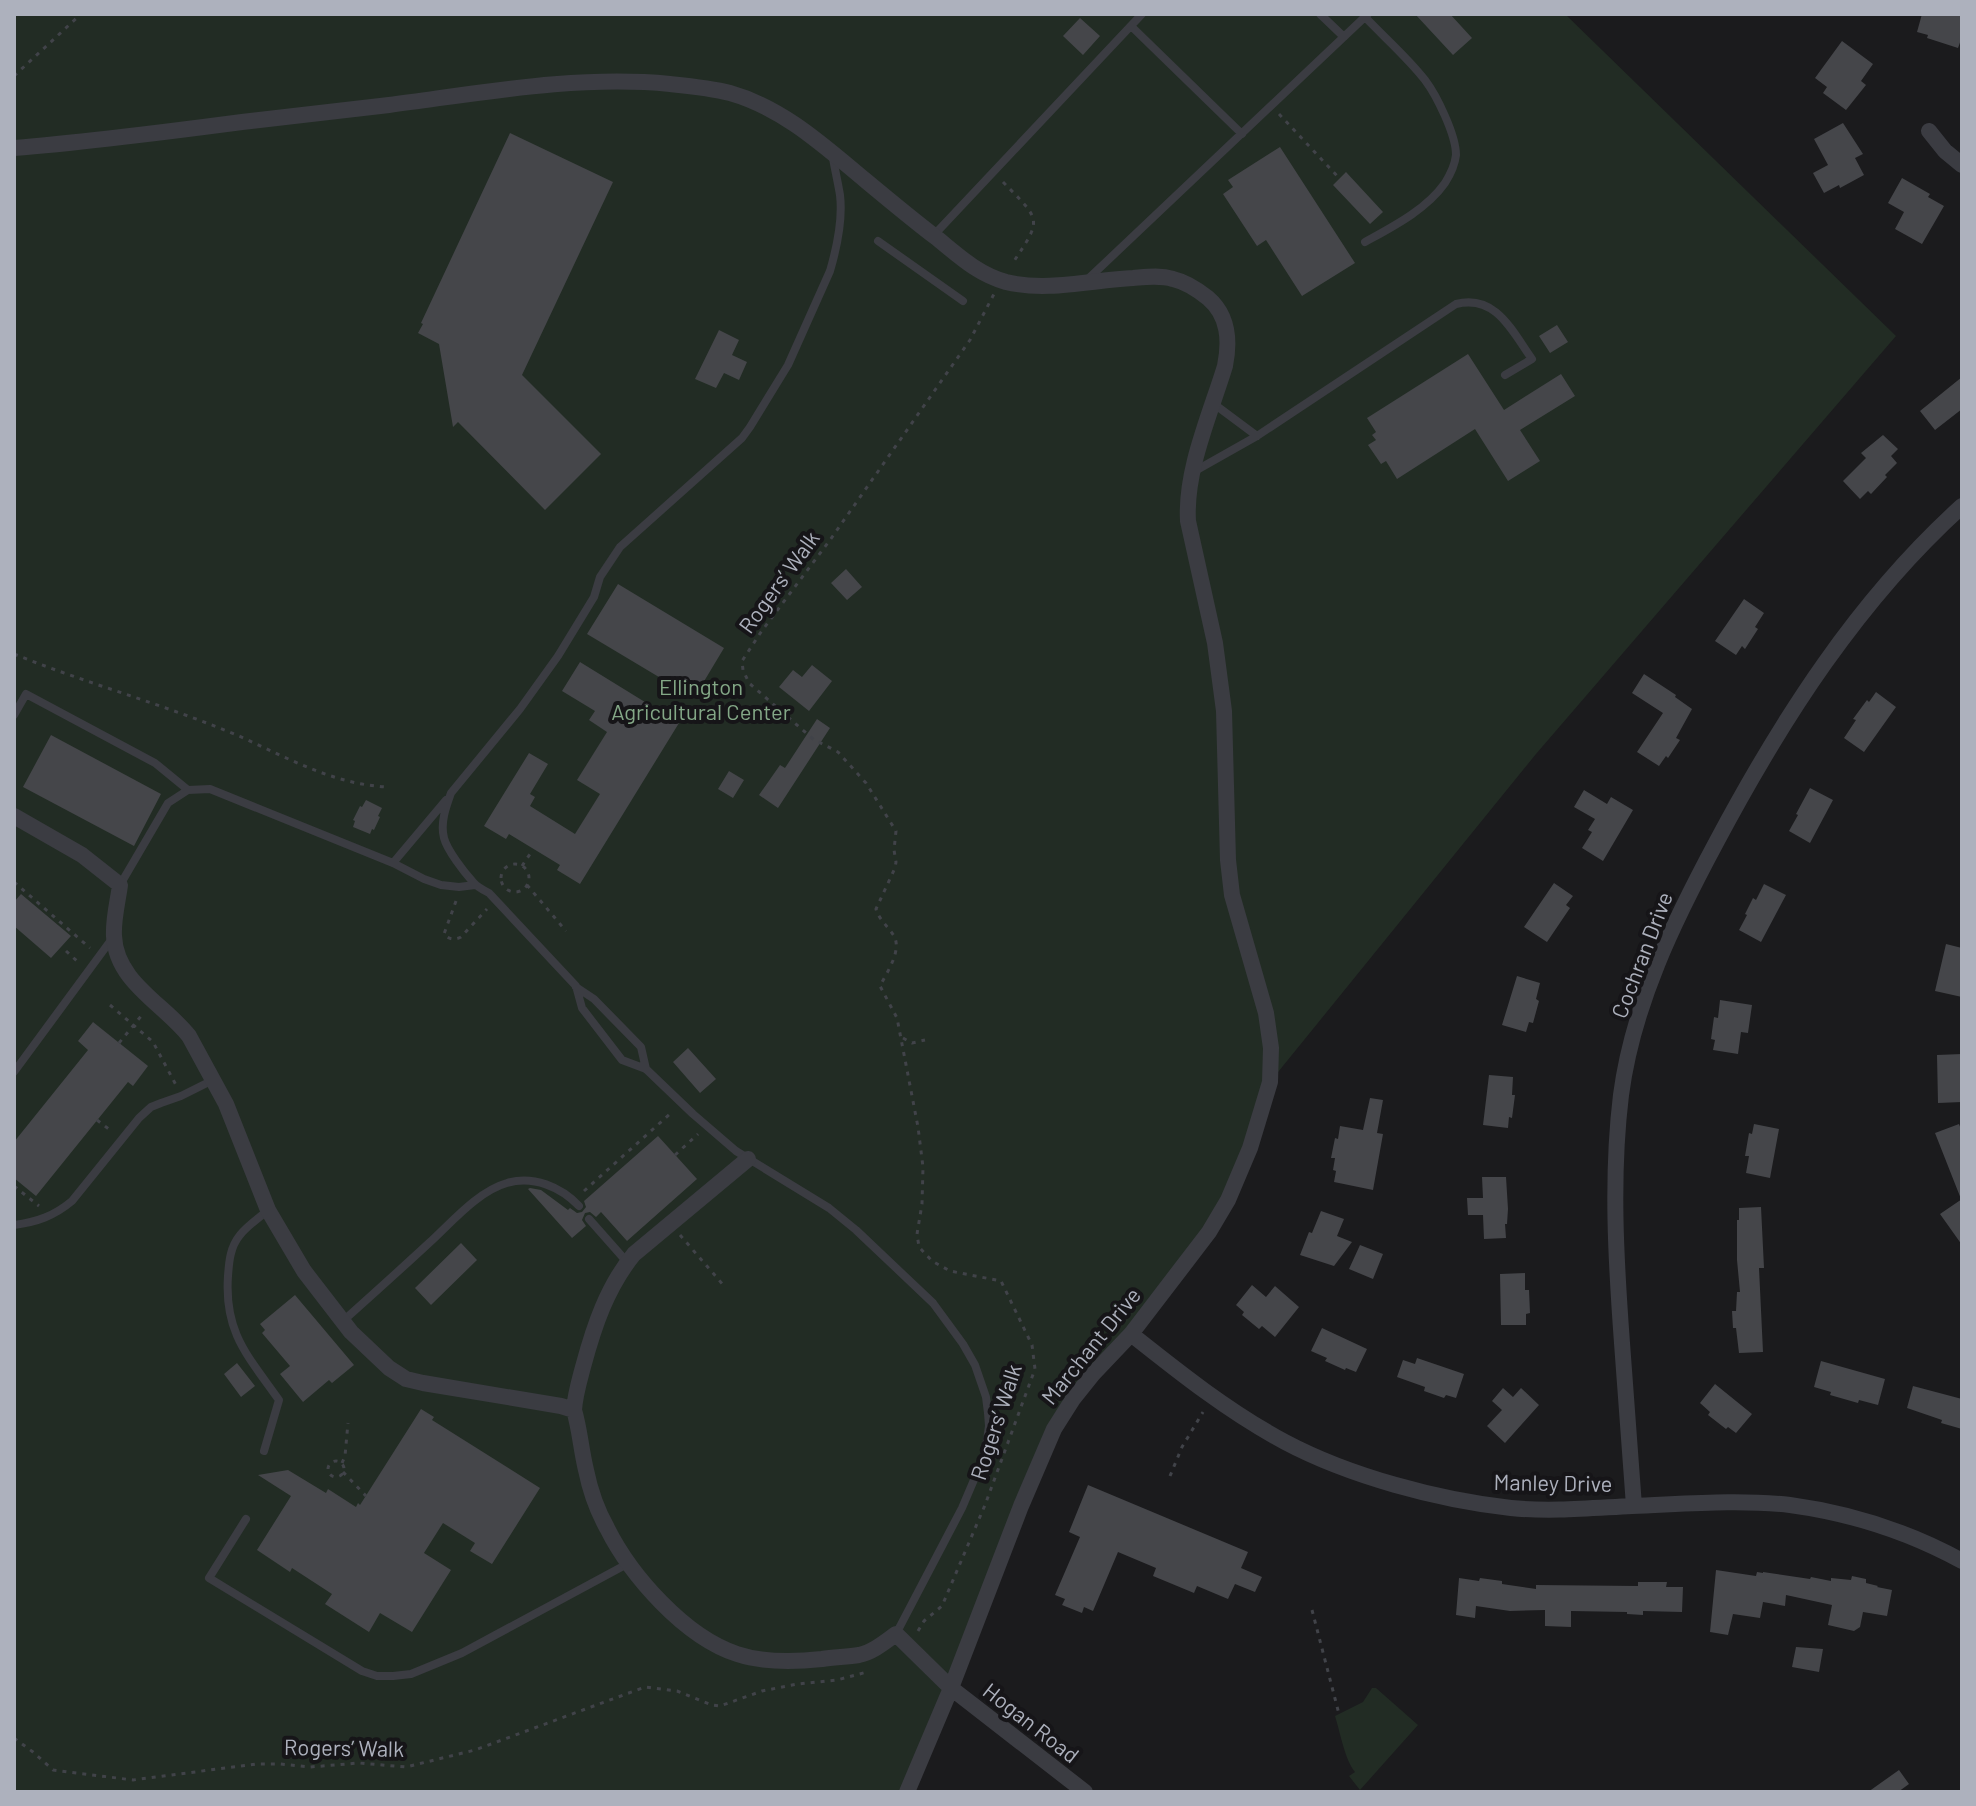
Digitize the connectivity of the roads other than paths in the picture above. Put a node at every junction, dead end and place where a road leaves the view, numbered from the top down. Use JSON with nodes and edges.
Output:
{"nodes":[{"id":1,"x":1142,"y":14,"type":"edge"},
{"id":2,"x":1320,"y":14,"type":"edge"},
{"id":3,"x":1366,"y":16,"type":"edge"},
{"id":4,"x":1131,"y":26,"type":"junction"},
{"id":5,"x":1344,"y":37,"type":"junction"},
{"id":6,"x":1929,"y":131,"type":"dead end"},
{"id":7,"x":1242,"y":134,"type":"junction"},
{"id":8,"x":14,"y":148,"type":"edge"},
{"id":9,"x":832,"y":153,"type":"junction"},
{"id":10,"x":1962,"y":165,"type":"edge"},
{"id":11,"x":934,"y":236,"type":"junction"},
{"id":12,"x":878,"y":241,"type":"dead end"},
{"id":13,"x":1365,"y":242,"type":"dead end"},
{"id":14,"x":1084,"y":282,"type":"junction"},
{"id":15,"x":963,"y":301,"type":"dead end"},
{"id":16,"x":1505,"y":375,"type":"dead end"},
{"id":17,"x":1214,"y":404,"type":"junction"},
{"id":18,"x":1257,"y":436,"type":"junction"},
{"id":19,"x":1191,"y":474,"type":"junction"},
{"id":20,"x":1962,"y":506,"type":"edge"},
{"id":21,"x":14,"y":715,"type":"edge"},
{"id":22,"x":188,"y":790,"type":"junction"},
{"id":23,"x":451,"y":793,"type":"junction"},
{"id":24,"x":14,"y":816,"type":"edge"},
{"id":25,"x":393,"y":863,"type":"junction"},
{"id":26,"x":120,"y":885,"type":"junction"},
{"id":27,"x":475,"y":885,"type":"junction"},
{"id":28,"x":114,"y":935,"type":"junction"},
{"id":29,"x":576,"y":986,"type":"junction"},
{"id":30,"x":646,"y":1069,"type":"junction"},
{"id":31,"x":14,"y":1072,"type":"edge"},
{"id":32,"x":214,"y":1080,"type":"junction"},
{"id":33,"x":748,"y":1159,"type":"junction"},
{"id":34,"x":576,"y":1203,"type":"road end"},
{"id":35,"x":268,"y":1210,"type":"junction"},
{"id":36,"x":589,"y":1219,"type":"dead end"},
{"id":37,"x":14,"y":1225,"type":"edge"},
{"id":38,"x":627,"y":1262,"type":"junction"},
{"id":39,"x":343,"y":1322,"type":"junction"},
{"id":40,"x":1131,"y":1334,"type":"junction"},
{"id":41,"x":574,"y":1410,"type":"junction"},
{"id":42,"x":264,"y":1451,"type":"dead end"},
{"id":43,"x":1634,"y":1506,"type":"junction"},
{"id":44,"x":246,"y":1519,"type":"dead end"},
{"id":45,"x":1962,"y":1561,"type":"edge"},
{"id":46,"x":629,"y":1563,"type":"junction"},
{"id":47,"x":896,"y":1634,"type":"junction"},
{"id":48,"x":951,"y":1688,"type":"junction"},
{"id":49,"x":907,"y":1792,"type":"edge"},
{"id":50,"x":1085,"y":1792,"type":"edge"}],
"edges":[{"from":1,"to":4,"type":"lane"},
{"from":2,"to":5,"type":"lane"},
{"from":3,"to":5,"type":"lane"},
{"from":3,"to":13,"type":"lane"},
{"from":4,"to":7,"type":"lane"},
{"from":4,"to":11,"type":"lane"},
{"from":5,"to":7,"type":"lane"},
{"from":6,"to":10,"type":"street"},
{"from":7,"to":14,"type":"lane"},
{"from":8,"to":9,"type":"street"},
{"from":9,"to":11,"type":"street"},
{"from":9,"to":23,"type":"lane"},
{"from":11,"to":14,"type":"street","name":"Marchant Drive"},
{"from":12,"to":15,"type":"lane"},
{"from":14,"to":17,"type":"street","name":"Marchant Drive"},
{"from":16,"to":18,"type":"lane"},
{"from":17,"to":18,"type":"lane"},
{"from":17,"to":19,"type":"street","name":"Marchant Drive"},
{"from":18,"to":19,"type":"lane"},
{"from":19,"to":40,"type":"street","name":"Marchant Drive"},
{"from":20,"to":43,"type":"street","name":"Cochran Drive"},
{"from":21,"to":22,"type":"lane"},
{"from":22,"to":25,"type":"lane"},
{"from":22,"to":26,"type":"lane"},
{"from":23,"to":25,"type":"lane"},
{"from":23,"to":27,"type":"lane"},
{"from":24,"to":26,"type":"street"},
{"from":25,"to":27,"type":"lane"},
{"from":26,"to":28,"type":"street"},
{"from":27,"to":29,"type":"lane"},
{"from":28,"to":31,"type":"lane"},
{"from":28,"to":32,"type":"street"},
{"from":29,"to":30,"type":"lane"},
{"from":29,"to":30,"type":"lane"},
{"from":30,"to":33,"type":"lane"},
{"from":32,"to":35,"type":"street"},
{"from":32,"to":37,"type":"lane"},
{"from":33,"to":38,"type":"street"},
{"from":33,"to":47,"type":"lane"},
{"from":34,"to":39,"type":"lane"},
{"from":35,"to":39,"type":"street"},
{"from":35,"to":42,"type":"lane"},
{"from":36,"to":38,"type":"lane"},
{"from":38,"to":41,"type":"street"},
{"from":39,"to":41,"type":"street"},
{"from":40,"to":43,"type":"street","name":"Manley Drive"},
{"from":40,"to":48,"type":"street","name":"Marchant Drive"},
{"from":41,"to":46,"type":"street"},
{"from":43,"to":45,"type":"street","name":"Manley Drive"},
{"from":44,"to":46,"type":"lane"},
{"from":46,"to":47,"type":"street"},
{"from":47,"to":48,"type":"street","name":"Hogan Road"},
{"from":48,"to":49,"type":"street","name":"Marchant Drive"},
{"from":48,"to":50,"type":"street","name":"Hogan Road"}]}
